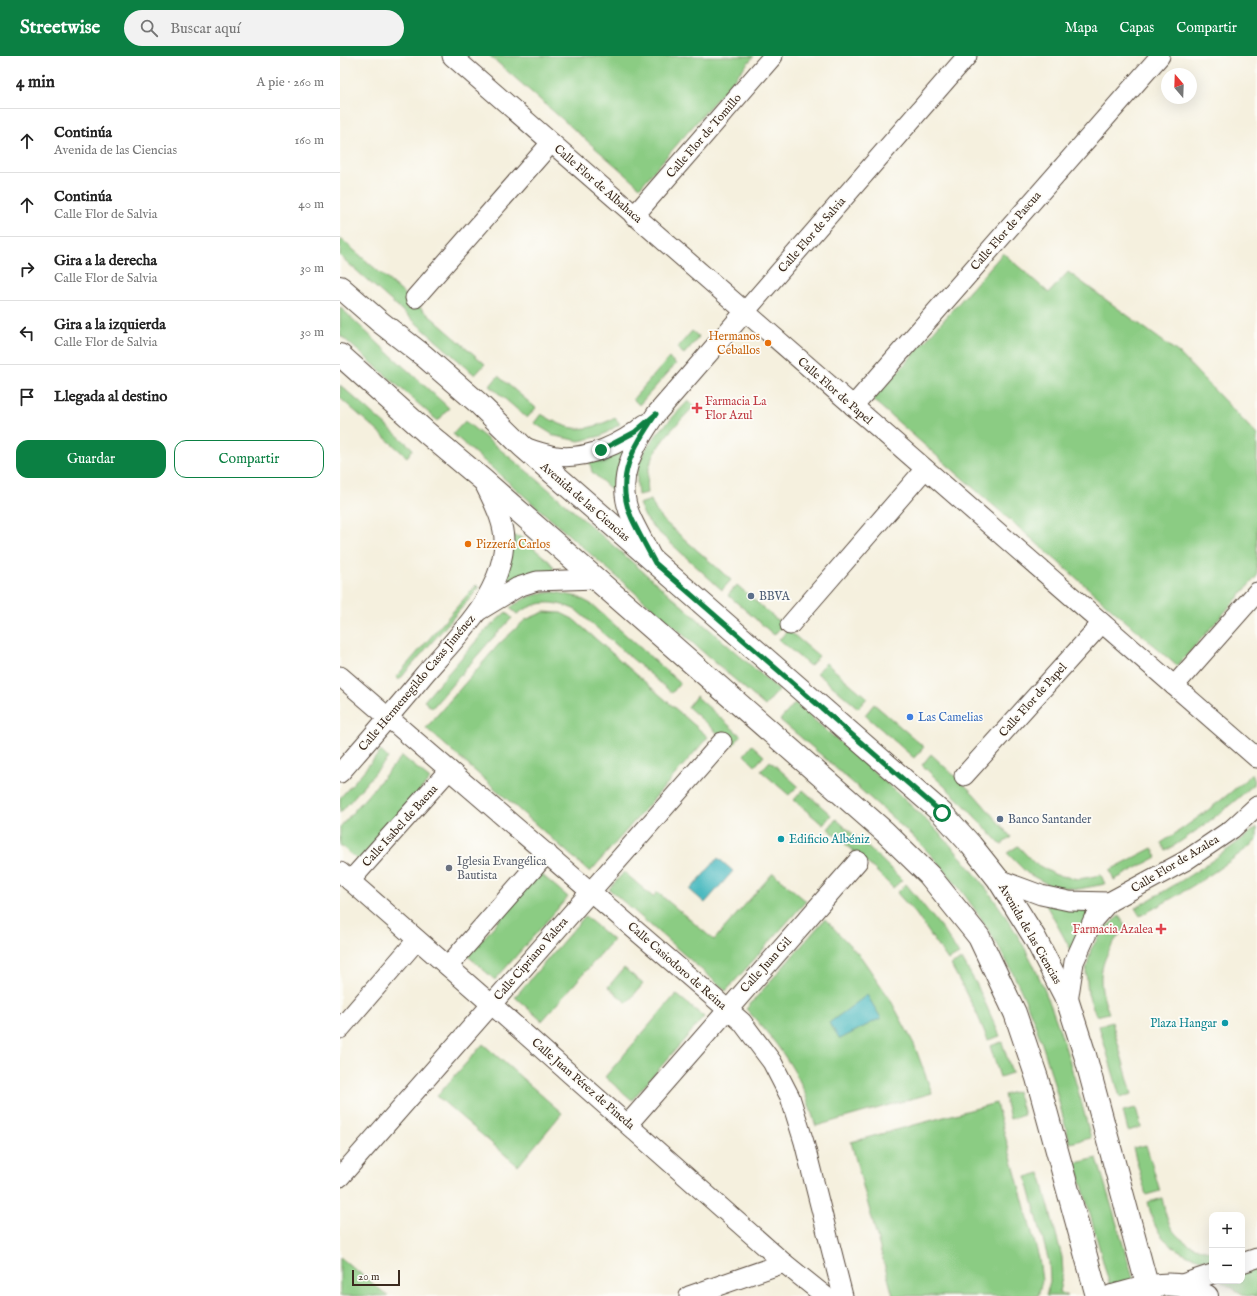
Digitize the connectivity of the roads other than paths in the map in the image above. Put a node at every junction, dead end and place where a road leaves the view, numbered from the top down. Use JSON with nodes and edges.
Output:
{"nodes":[{"id":1,"x":452,"y":56,"type":"edge"},
{"id":2,"x":773,"y":56,"type":"edge"},
{"id":3,"x":967,"y":56,"type":"edge"},
{"id":4,"x":1160,"y":56,"type":"edge"},
{"id":5,"x":551,"y":143,"type":"junction"},
{"id":6,"x":634,"y":216,"type":"junction"},
{"id":7,"x":340,"y":288,"type":"edge"},
{"id":8,"x":415,"y":298,"type":"dead end"},
{"id":9,"x":745,"y":312,"type":"junction"},
{"id":10,"x":340,"y":355,"type":"edge"},
{"id":11,"x":853,"y":406,"type":"junction"},
{"id":12,"x":656,"y":414,"type":"junction"},
{"id":13,"x":522,"y":446,"type":"junction"},
{"id":14,"x":925,"y":469,"type":"junction"},
{"id":15,"x":483,"y":480,"type":"junction"},
{"id":16,"x":655,"y":563,"type":"junction"},
{"id":17,"x":596,"y":579,"type":"junction"},
{"id":18,"x":1257,"y":592,"type":"edge"},
{"id":19,"x":478,"y":610,"type":"junction"},
{"id":20,"x":1102,"y":623,"type":"junction"},
{"id":21,"x":790,"y":624,"type":"dead end"},
{"id":22,"x":340,"y":676,"type":"edge"},
{"id":23,"x":1174,"y":686,"type":"junction"},
{"id":24,"x":388,"y":718,"type":"junction"},
{"id":25,"x":722,"y":742,"type":"dead end"},
{"id":26,"x":1257,"y":758,"type":"edge"},
{"id":27,"x":449,"y":770,"type":"junction"},
{"id":28,"x":340,"y":773,"type":"edge"},
{"id":29,"x":964,"y":776,"type":"dead end"},
{"id":30,"x":1257,"y":806,"type":"edge"},
{"id":31,"x":547,"y":854,"type":"junction"},
{"id":32,"x":858,"y":861,"type":"dead end"},
{"id":33,"x":345,"y":877,"type":"edge"},
{"id":34,"x":998,"y":879,"type":"junction"},
{"id":35,"x":591,"y":891,"type":"junction"},
{"id":36,"x":1109,"y":902,"type":"junction"},
{"id":37,"x":418,"y":940,"type":"junction"},
{"id":38,"x":448,"y":966,"type":"junction"},
{"id":39,"x":1068,"y":1002,"type":"junction"},
{"id":40,"x":491,"y":1004,"type":"junction"},
{"id":41,"x":728,"y":1009,"type":"junction"},
{"id":42,"x":340,"y":1029,"type":"edge"},
{"id":43,"x":628,"y":1124,"type":"junction"},
{"id":44,"x":340,"y":1177,"type":"edge"},
{"id":45,"x":1257,"y":1258,"type":"edge"},
{"id":46,"x":1245,"y":1262,"type":"edge"},
{"id":47,"x":784,"y":1263,"type":"junction"},
{"id":48,"x":1209,"y":1275,"type":"edge"},
{"id":49,"x":1179,"y":1285,"type":"junction"},
{"id":50,"x":1149,"y":1291,"type":"edge"},
{"id":51,"x":689,"y":1296,"type":"edge"},
{"id":52,"x":825,"y":1296,"type":"edge"},
{"id":53,"x":843,"y":1296,"type":"edge"},
{"id":54,"x":1098,"y":1296,"type":"edge"},
{"id":55,"x":1112,"y":1296,"type":"edge"},
{"id":56,"x":1207,"y":1296,"type":"edge"}],
"edges":[{"from":1,"to":5,"type":"street","name":"Calle Flor de Albahaca"},
{"from":2,"to":6,"type":"street","name":"Calle Flor de Tomillo"},
{"from":3,"to":9,"type":"street","name":"Calle Flor de Salvia"},
{"from":4,"to":11,"type":"street","name":"Calle Flor de Pascua"},
{"from":5,"to":6,"type":"street","name":"Calle Flor de Albahaca"},
{"from":5,"to":8,"type":"street"},
{"from":6,"to":9,"type":"street","name":"Calle Flor de Albahaca"},
{"from":7,"to":13,"type":"main road","name":"Avenida de las Ciencias"},
{"from":9,"to":11,"type":"street","name":"Calle Flor de Papel"},
{"from":9,"to":12,"type":"street","name":"Calle Flor de Salvia"},
{"from":10,"to":15,"type":"main road"},
{"from":11,"to":14,"type":"street","name":"Calle Flor de Papel"},
{"from":12,"to":13,"type":"street","name":"Calle Flor de Salvia"},
{"from":12,"to":16,"type":"street","name":"Calle Flor de Salvia"},
{"from":13,"to":16,"type":"main road","name":"Avenida de las Ciencias"},
{"from":14,"to":20,"type":"street","name":"Calle Flor de Papel"},
{"from":14,"to":21,"type":"street"},
{"from":15,"to":17,"type":"main road"},
{"from":15,"to":19,"type":"street","name":"Calle Hermenegildo Casas Jiménez"},
{"from":16,"to":34,"type":"main road","name":"Avenida de las Ciencias"},
{"from":17,"to":19,"type":"street","name":"Calle Hermenegildo Casas Jiménez"},
{"from":17,"to":54,"type":"main road"},
{"from":18,"to":23,"type":"street"},
{"from":19,"to":24,"type":"street","name":"Calle Hermenegildo Casas Jiménez"},
{"from":20,"to":23,"type":"street","name":"Calle Flor de Papel"},
{"from":20,"to":29,"type":"street","name":"Calle Flor de Papel"},
{"from":22,"to":24,"type":"street","name":"Calle Casiodoro de Reina"},
{"from":23,"to":26,"type":"street","name":"Calle Flor de Papel"},
{"from":24,"to":27,"type":"street","name":"Calle Casiodoro de Reina"},
{"from":24,"to":28,"type":"street","name":"Calle Hermenegildo Casas Jiménez"},
{"from":25,"to":35,"type":"street","name":"Calle Cipriano Valera"},
{"from":27,"to":31,"type":"street","name":"Calle Casiodoro de Reina"},
{"from":27,"to":33,"type":"street","name":"Calle Isabel de Baena"},
{"from":30,"to":36,"type":"street","name":"Calle Flor de Azalea"},
{"from":31,"to":35,"type":"street","name":"Calle Casiodoro de Reina"},
{"from":31,"to":38,"type":"street"},
{"from":32,"to":41,"type":"street","name":"Calle Juan Gil"},
{"from":33,"to":37,"type":"street","name":"Calle Juan Pérez de Pineda"},
{"from":34,"to":36,"type":"street"},
{"from":34,"to":39,"type":"main road","name":"Avenida de las Ciencias"},
{"from":35,"to":40,"type":"street","name":"Calle Cipriano Valera"},
{"from":35,"to":41,"type":"street","name":"Calle Casiodoro de Reina"},
{"from":36,"to":39,"type":"street"},
{"from":37,"to":38,"type":"street","name":"Calle Juan Pérez de Pineda"},
{"from":37,"to":42,"type":"street"},
{"from":38,"to":40,"type":"street","name":"Calle Juan Pérez de Pineda"},
{"from":39,"to":50,"type":"main road","name":"Avenida de las Ciencias"},
{"from":40,"to":43,"type":"street","name":"Calle Juan Pérez de Pineda"},
{"from":40,"to":44,"type":"street","name":"Calle Cipriano Valera"},
{"from":41,"to":43,"type":"street","name":"Calle Juan Gil"},
{"from":41,"to":53,"type":"street","name":"Calle Casiodoro de Reina"},
{"from":43,"to":47,"type":"street","name":"Calle Juan Pérez de Pineda"},
{"from":45,"to":46,"type":"street"},
{"from":47,"to":51,"type":"street"},
{"from":47,"to":52,"type":"street","name":"Calle Juan Pérez de Pineda"},
{"from":48,"to":49,"type":"street"},
{"from":49,"to":50,"type":"main road"},
{"from":49,"to":56,"type":"main road"},
{"from":50,"to":55,"type":"main road"}]}
